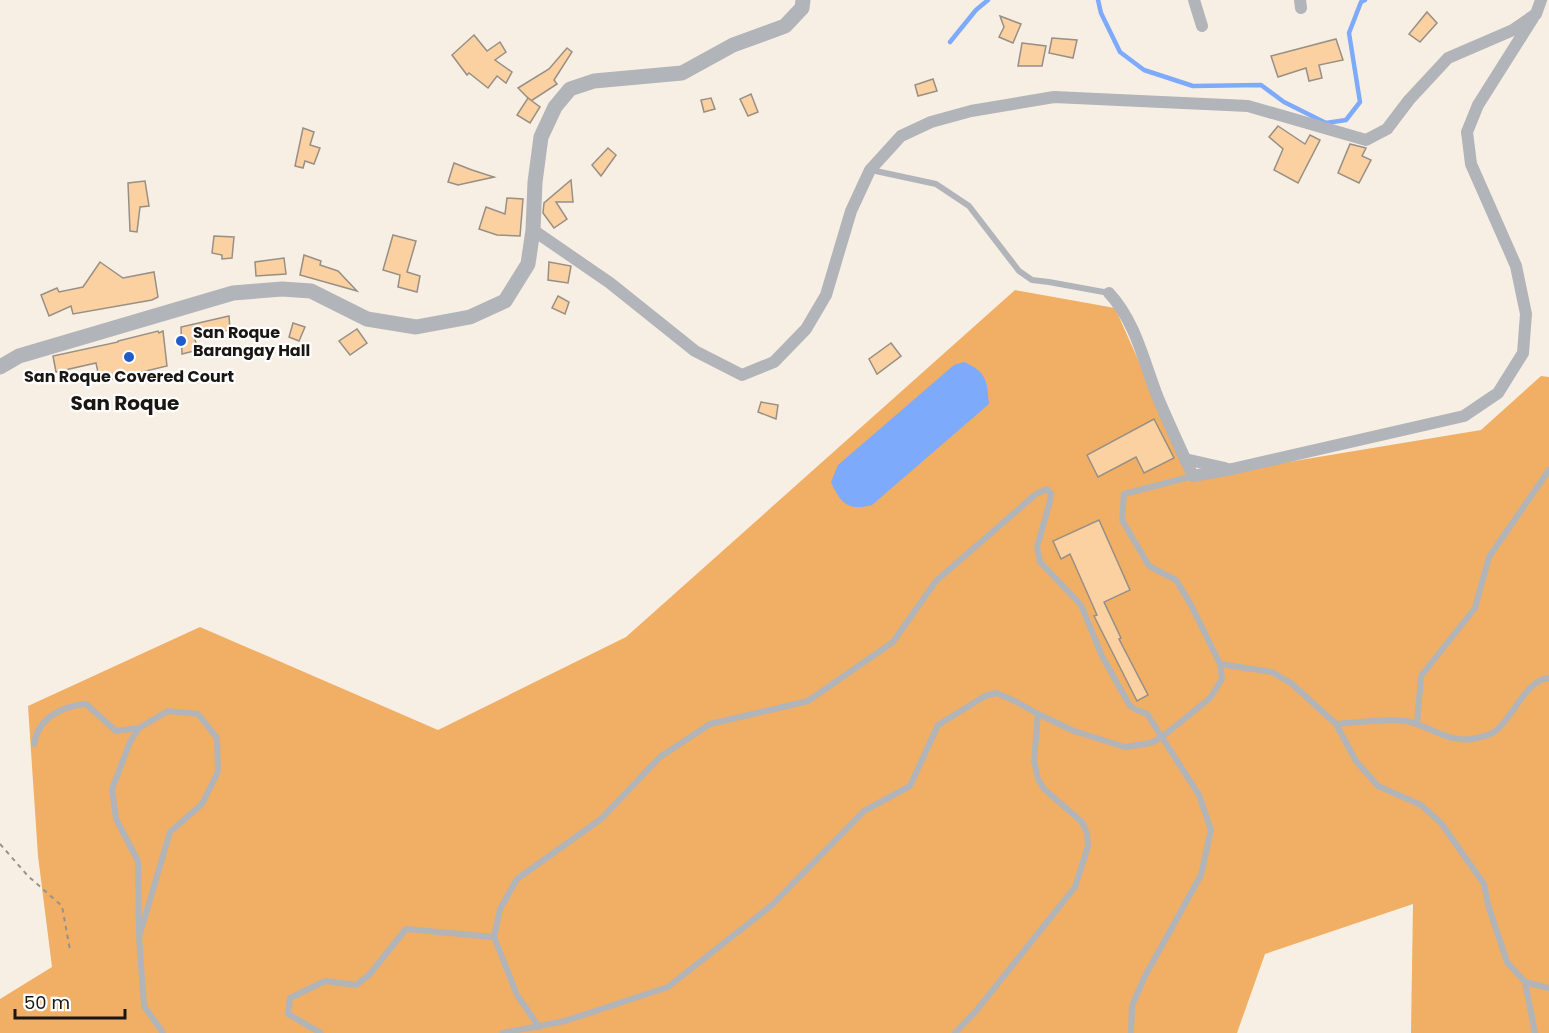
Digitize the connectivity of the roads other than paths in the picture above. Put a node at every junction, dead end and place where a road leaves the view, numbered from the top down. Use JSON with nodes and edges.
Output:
{"nodes":[{"id":1,"x":803,"y":0,"type":"edge"},
{"id":2,"x":1194,"y":0,"type":"edge"},
{"id":3,"x":1541,"y":0,"type":"edge"},
{"id":4,"x":1536,"y":14,"type":"junction"},
{"id":5,"x":1202,"y":26,"type":"dead end"},
{"id":6,"x":870,"y":170,"type":"junction"},
{"id":7,"x":533,"y":230,"type":"junction"},
{"id":8,"x":1109,"y":293,"type":"joint"},
{"id":9,"x":0,"y":367,"type":"edge"},
{"id":10,"x":1185,"y":459,"type":"junction"},
{"id":11,"x":1232,"y":469,"type":"junction"},
{"id":12,"x":1549,"y":470,"type":"edge"},
{"id":13,"x":1192,"y":476,"type":"junction"},
{"id":14,"x":1220,"y":664,"type":"junction"},
{"id":15,"x":1549,"y":678,"type":"edge"},
{"id":16,"x":1038,"y":714,"type":"junction"},
{"id":17,"x":1336,"y":724,"type":"junction"},
{"id":18,"x":1417,"y":724,"type":"junction"},
{"id":19,"x":139,"y":728,"type":"junction"},
{"id":20,"x":1162,"y":737,"type":"junction"},
{"id":21,"x":34,"y":744,"type":"dead end"},
{"id":22,"x":139,"y":937,"type":"junction"},
{"id":23,"x":494,"y":937,"type":"junction"},
{"id":24,"x":1525,"y":982,"type":"junction"},
{"id":25,"x":1549,"y":988,"type":"edge"},
{"id":26,"x":539,"y":1027,"type":"junction"},
{"id":27,"x":163,"y":1033,"type":"edge"},
{"id":28,"x":321,"y":1033,"type":"edge"},
{"id":29,"x":503,"y":1033,"type":"edge"},
{"id":30,"x":955,"y":1033,"type":"edge"},
{"id":31,"x":1131,"y":1033,"type":"edge"},
{"id":32,"x":1535,"y":1033,"type":"edge"}],
"edges":[{"from":1,"to":7,"type":"street"},
{"from":2,"to":5,"type":"street"},
{"from":3,"to":4,"type":"street"},
{"from":4,"to":6,"type":"street"},
{"from":4,"to":11,"type":"street"},
{"from":6,"to":7,"type":"street"},
{"from":6,"to":8,"type":"lane"},
{"from":7,"to":9,"type":"street"},
{"from":8,"to":10,"type":"street"},
{"from":10,"to":11,"type":"street"},
{"from":10,"to":13,"type":"street"},
{"from":11,"to":13,"type":"street"},
{"from":12,"to":18,"type":"lane"},
{"from":13,"to":14,"type":"lane"},
{"from":14,"to":17,"type":"lane"},
{"from":14,"to":20,"type":"lane"},
{"from":15,"to":18,"type":"lane"},
{"from":16,"to":20,"type":"lane"},
{"from":16,"to":26,"type":"lane"},
{"from":16,"to":30,"type":"lane"},
{"from":17,"to":18,"type":"lane"},
{"from":17,"to":24,"type":"lane"},
{"from":19,"to":21,"type":"lane"},
{"from":19,"to":22,"type":"lane"},
{"from":19,"to":22,"type":"lane"},
{"from":20,"to":23,"type":"lane"},
{"from":20,"to":31,"type":"lane"},
{"from":22,"to":27,"type":"lane"},
{"from":23,"to":26,"type":"lane"},
{"from":23,"to":28,"type":"lane"},
{"from":24,"to":25,"type":"lane"},
{"from":24,"to":32,"type":"lane"},
{"from":26,"to":29,"type":"lane"}]}
